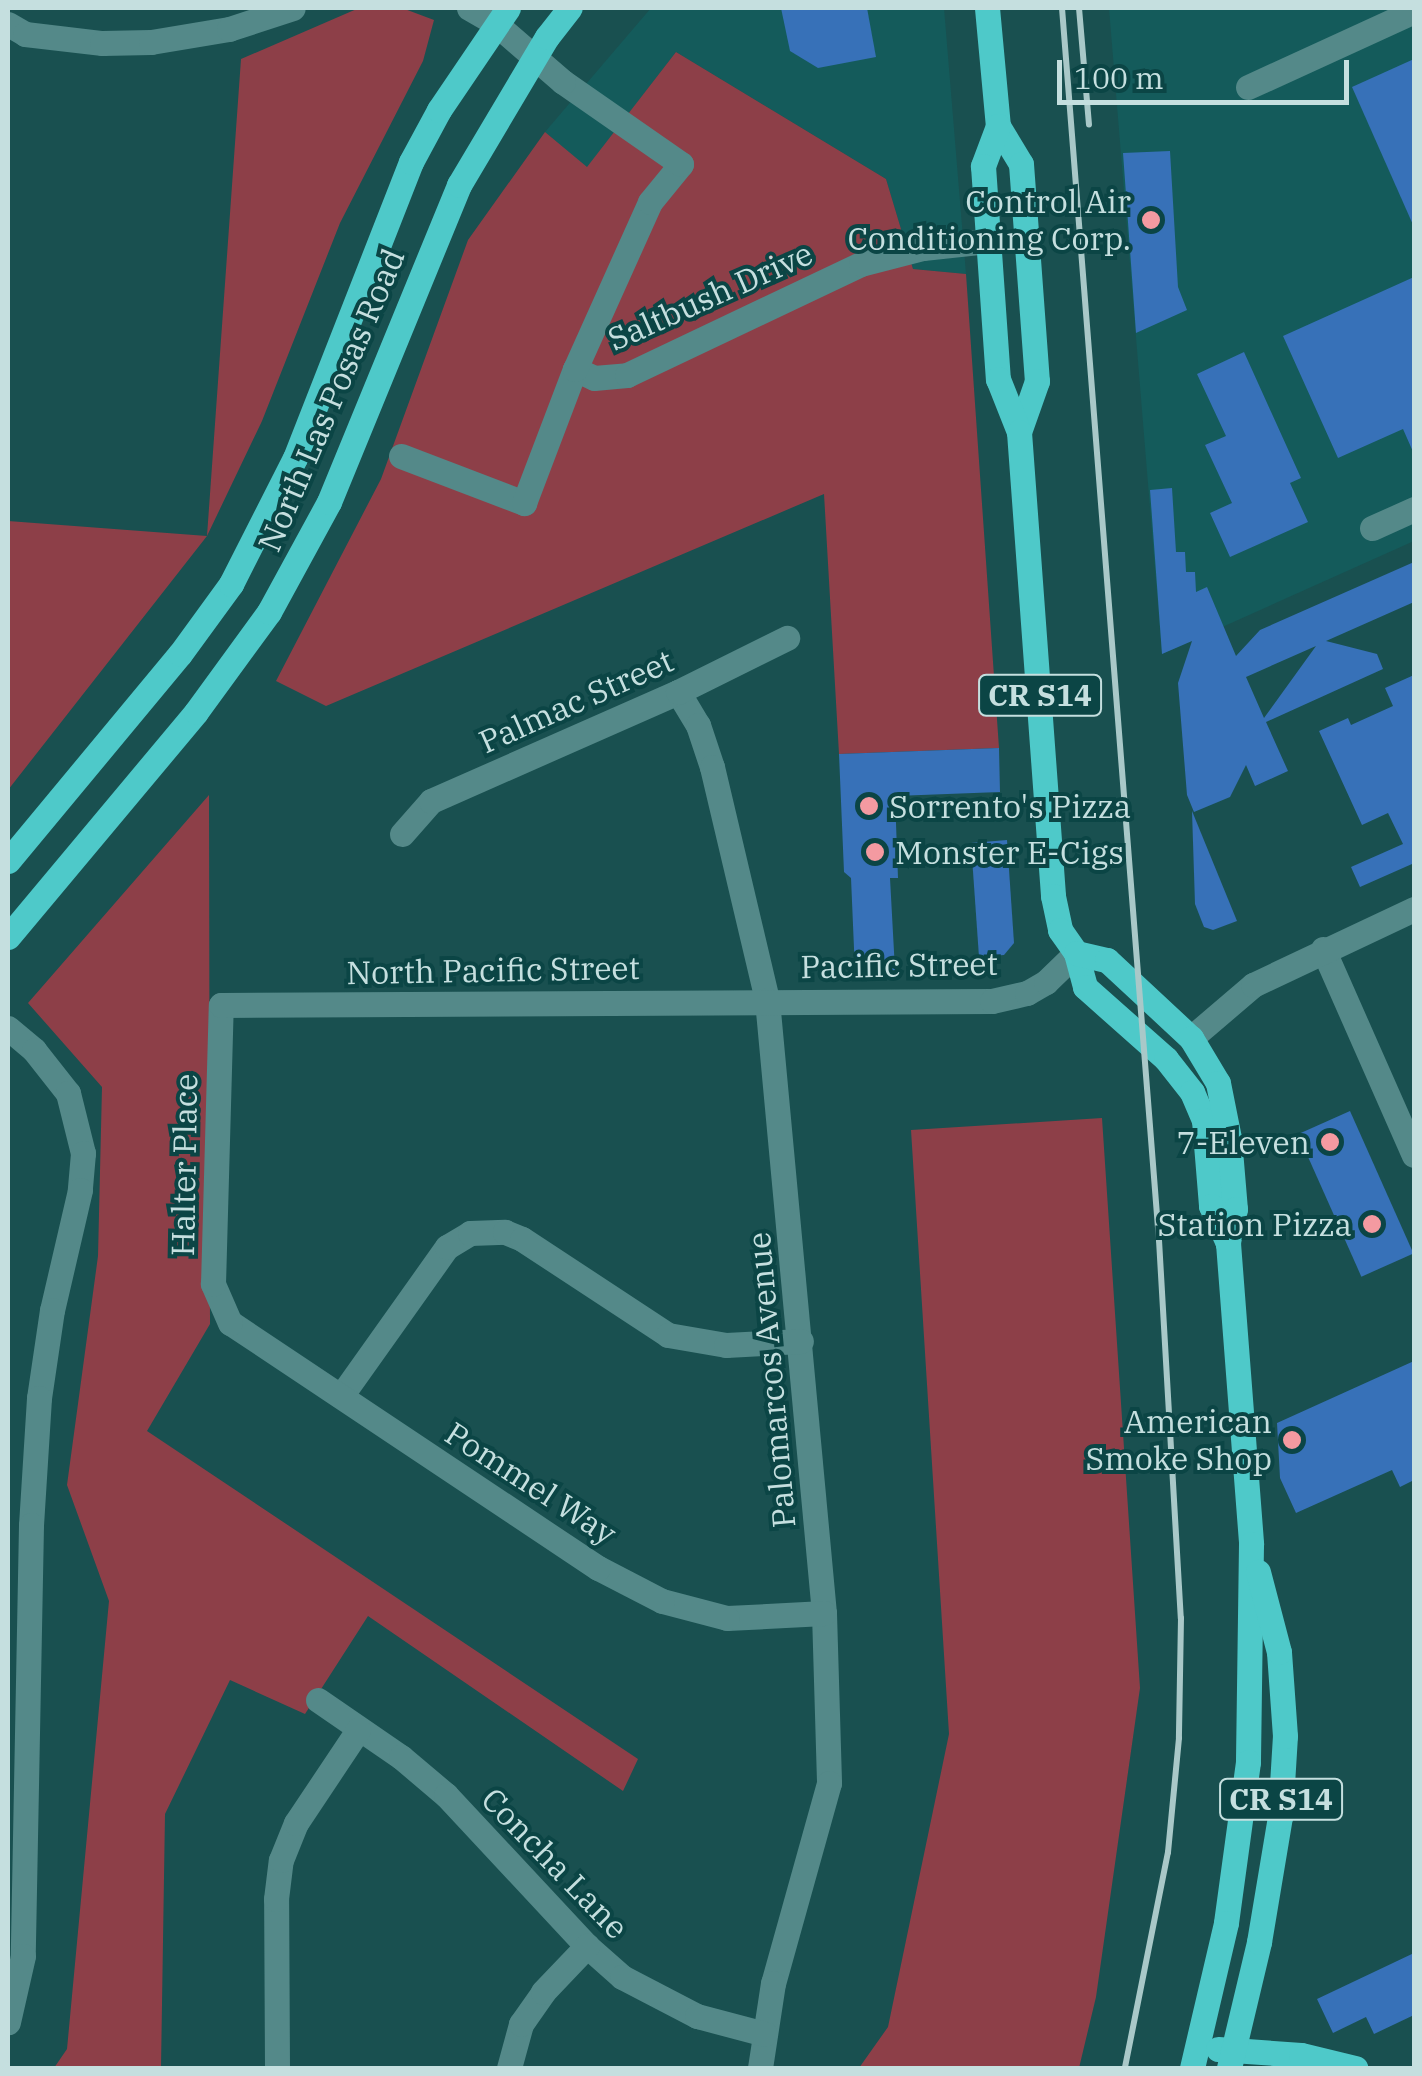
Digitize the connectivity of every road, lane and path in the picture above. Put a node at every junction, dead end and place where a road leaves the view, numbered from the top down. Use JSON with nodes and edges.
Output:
{"nodes":[{"id":1,"x":293,"y":8,"type":"edge"},
{"id":2,"x":469,"y":8,"type":"edge"},
{"id":3,"x":570,"y":8,"type":"edge"},
{"id":4,"x":986,"y":8,"type":"edge"},
{"id":5,"x":1414,"y":11,"type":"edge"},
{"id":6,"x":502,"y":15,"type":"edge"},
{"id":7,"x":13,"y":33,"type":"edge"},
{"id":8,"x":535,"y":57,"type":"junction"},
{"id":9,"x":1248,"y":87,"type":"dead end"},
{"id":10,"x":998,"y":126,"type":"junction"},
{"id":11,"x":989,"y":242,"type":"junction"},
{"id":12,"x":1035,"y":359,"type":"junction"},
{"id":13,"x":575,"y":369,"type":"junction"},
{"id":14,"x":1019,"y":432,"type":"junction"},
{"id":15,"x":401,"y":456,"type":"dead end"},
{"id":16,"x":1414,"y":509,"type":"edge"},
{"id":17,"x":1372,"y":528,"type":"dead end"},
{"id":18,"x":786,"y":638,"type":"dead end"},
{"id":19,"x":678,"y":692,"type":"junction"},
{"id":20,"x":402,"y":834,"type":"dead end"},
{"id":21,"x":8,"y":861,"type":"edge"},
{"id":22,"x":1414,"y":909,"type":"edge"},
{"id":23,"x":8,"y":937,"type":"edge"},
{"id":24,"x":1323,"y":949,"type":"junction"},
{"id":25,"x":1076,"y":952,"type":"junction"},
{"id":26,"x":767,"y":1000,"type":"junction"},
{"id":27,"x":221,"y":1005,"type":"joint"},
{"id":28,"x":8,"y":1028,"type":"edge"},
{"id":29,"x":1191,"y":1038,"type":"junction"},
{"id":30,"x":1414,"y":1155,"type":"edge"},
{"id":31,"x":1228,"y":1243,"type":"junction"},
{"id":32,"x":230,"y":1323,"type":"joint"},
{"id":33,"x":801,"y":1341,"type":"junction"},
{"id":34,"x":341,"y":1396,"type":"junction"},
{"id":35,"x":19,"y":1525,"type":"edge"},
{"id":36,"x":1250,"y":1544,"type":"junction"},
{"id":37,"x":824,"y":1613,"type":"junction"},
{"id":38,"x":318,"y":1700,"type":"dead end"},
{"id":39,"x":358,"y":1730,"type":"junction"},
{"id":40,"x":16,"y":1827,"type":"edge"},
{"id":41,"x":586,"y":1946,"type":"junction"},
{"id":42,"x":8,"y":2022,"type":"edge"},
{"id":43,"x":765,"y":2034,"type":"junction"},
{"id":44,"x":1195,"y":2056,"type":"edge"},
{"id":45,"x":1238,"y":2063,"type":"edge"},
{"id":46,"x":277,"y":2068,"type":"edge"},
{"id":47,"x":510,"y":2068,"type":"edge"},
{"id":48,"x":760,"y":2068,"type":"edge"},
{"id":49,"x":1355,"y":2068,"type":"edge"}],
"edges":[{"from":1,"to":7,"type":"street"},
{"from":2,"to":6,"type":"street"},
{"from":3,"to":8,"type":"main road","name":"North Las Posas Road"},
{"from":4,"to":10,"type":"main road","number":"CR S14"},
{"from":5,"to":9,"type":"street"},
{"from":6,"to":8,"type":"street"},
{"from":6,"to":21,"type":"main road","name":"North Las Posas Road"},
{"from":8,"to":13,"type":"street"},
{"from":8,"to":23,"type":"main road","name":"North Las Posas Road"},
{"from":10,"to":11,"type":"main road","number":"CR S14"},
{"from":10,"to":12,"type":"main road","number":"CR S14"},
{"from":11,"to":12,"type":"main road"},
{"from":11,"to":13,"type":"street","name":"Saltbush Drive"},
{"from":11,"to":14,"type":"main road","number":"CR S14"},
{"from":12,"to":14,"type":"main road","number":"CR S14"},
{"from":13,"to":15,"type":"street"},
{"from":14,"to":25,"type":"main road","number":"CR S14"},
{"from":16,"to":17,"type":"street"},
{"from":18,"to":19,"type":"street","name":"Palmac Street"},
{"from":19,"to":20,"type":"street","name":"Palmac Street"},
{"from":19,"to":26,"type":"street","name":"Palomarcos Avenue"},
{"from":22,"to":24,"type":"street"},
{"from":24,"to":29,"type":"street"},
{"from":24,"to":30,"type":"street"},
{"from":25,"to":26,"type":"street","name":"Pacific Street"},
{"from":25,"to":29,"type":"main road","number":"CR S14"},
{"from":25,"to":31,"type":"main road","number":"CR S14"},
{"from":26,"to":27,"type":"street","name":"North Pacific Street"},
{"from":26,"to":33,"type":"street","name":"Palomarcos Avenue"},
{"from":27,"to":32,"type":"street","name":"Halter Place"},
{"from":28,"to":35,"type":"street"},
{"from":29,"to":31,"type":"main road","number":"CR S14"},
{"from":31,"to":36,"type":"main road","number":"CR S14"},
{"from":32,"to":34,"type":"street","name":"Pommel Way"},
{"from":33,"to":34,"type":"street"},
{"from":33,"to":37,"type":"street","name":"Palomarcos Avenue"},
{"from":34,"to":37,"type":"street","name":"Pommel Way"},
{"from":35,"to":40,"type":"street"},
{"from":36,"to":44,"type":"main road","number":"CR S14"},
{"from":36,"to":45,"type":"main road","number":"CR S14"},
{"from":37,"to":43,"type":"street","name":"Palomarcos Avenue"},
{"from":38,"to":39,"type":"street","name":"Concha Lane"},
{"from":39,"to":41,"type":"street","name":"Concha Lane"},
{"from":39,"to":46,"type":"street"},
{"from":40,"to":42,"type":"street"},
{"from":41,"to":43,"type":"street","name":"Concha Lane"},
{"from":41,"to":47,"type":"street"},
{"from":43,"to":48,"type":"street","name":"Palomarcos Avenue"},
{"from":44,"to":45,"type":"main road"},
{"from":45,"to":49,"type":"main road"}]}
